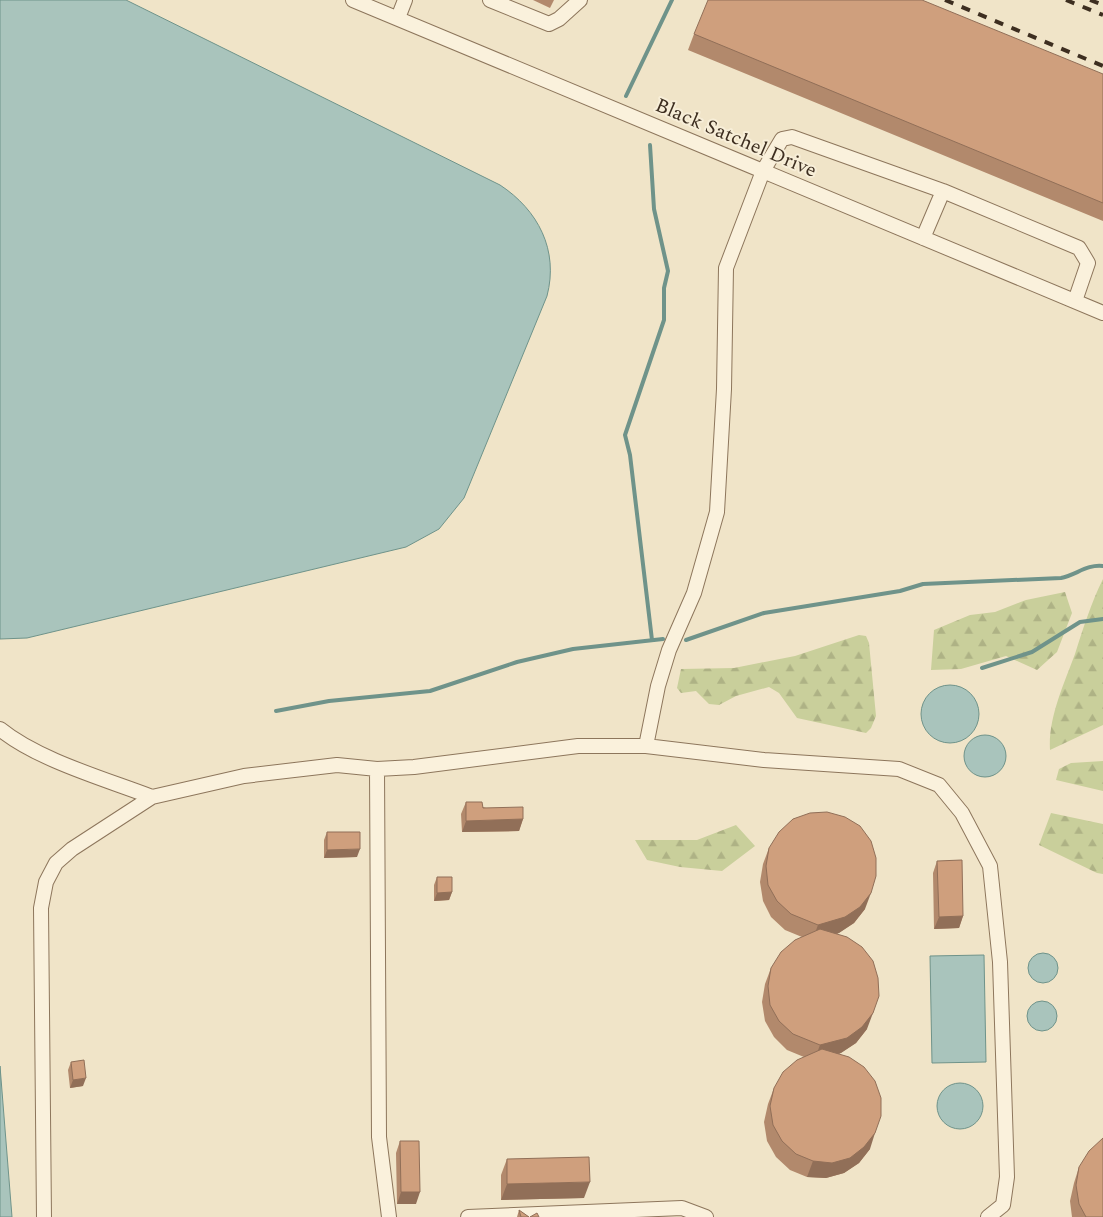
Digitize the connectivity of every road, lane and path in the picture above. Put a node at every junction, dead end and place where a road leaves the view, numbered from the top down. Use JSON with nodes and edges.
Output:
{"nodes":[{"id":1,"x":353,"y":0,"type":"edge"},
{"id":2,"x":405,"y":0,"type":"edge"},
{"id":3,"x":490,"y":0,"type":"edge"},
{"id":4,"x":580,"y":0,"type":"edge"},
{"id":5,"x":398,"y":18,"type":"junction"},
{"id":6,"x":763,"y":171,"type":"junction"},
{"id":7,"x":943,"y":191,"type":"junction"},
{"id":8,"x":923,"y":238,"type":"junction"},
{"id":9,"x":1075,"y":301,"type":"junction"},
{"id":10,"x":1103,"y":313,"type":"edge"},
{"id":11,"x":0,"y":728,"type":"edge"},
{"id":12,"x":646,"y":746,"type":"junction"},
{"id":13,"x":377,"y":769,"type":"junction"},
{"id":14,"x":152,"y":797,"type":"junction"},
{"id":15,"x":44,"y":1217,"type":"edge"},
{"id":16,"x":389,"y":1217,"type":"edge"},
{"id":17,"x":468,"y":1217,"type":"edge"},
{"id":18,"x":706,"y":1217,"type":"edge"},
{"id":19,"x":988,"y":1217,"type":"edge"}],
"edges":[{"from":1,"to":5,"type":"street","name":"Black Satchel Drive"},
{"from":2,"to":5,"type":"street"},
{"from":3,"to":4,"type":"street"},
{"from":5,"to":6,"type":"street","name":"Black Satchel Drive"},
{"from":6,"to":7,"type":"street"},
{"from":6,"to":8,"type":"street","name":"Black Satchel Drive"},
{"from":6,"to":12,"type":"street"},
{"from":7,"to":8,"type":"street"},
{"from":7,"to":9,"type":"street"},
{"from":8,"to":9,"type":"street","name":"Black Satchel Drive"},
{"from":9,"to":10,"type":"street","name":"Black Satchel Drive"},
{"from":11,"to":14,"type":"street"},
{"from":12,"to":13,"type":"street"},
{"from":12,"to":19,"type":"street"},
{"from":13,"to":14,"type":"street"},
{"from":13,"to":16,"type":"street"},
{"from":14,"to":15,"type":"street"},
{"from":17,"to":18,"type":"street"}]}
